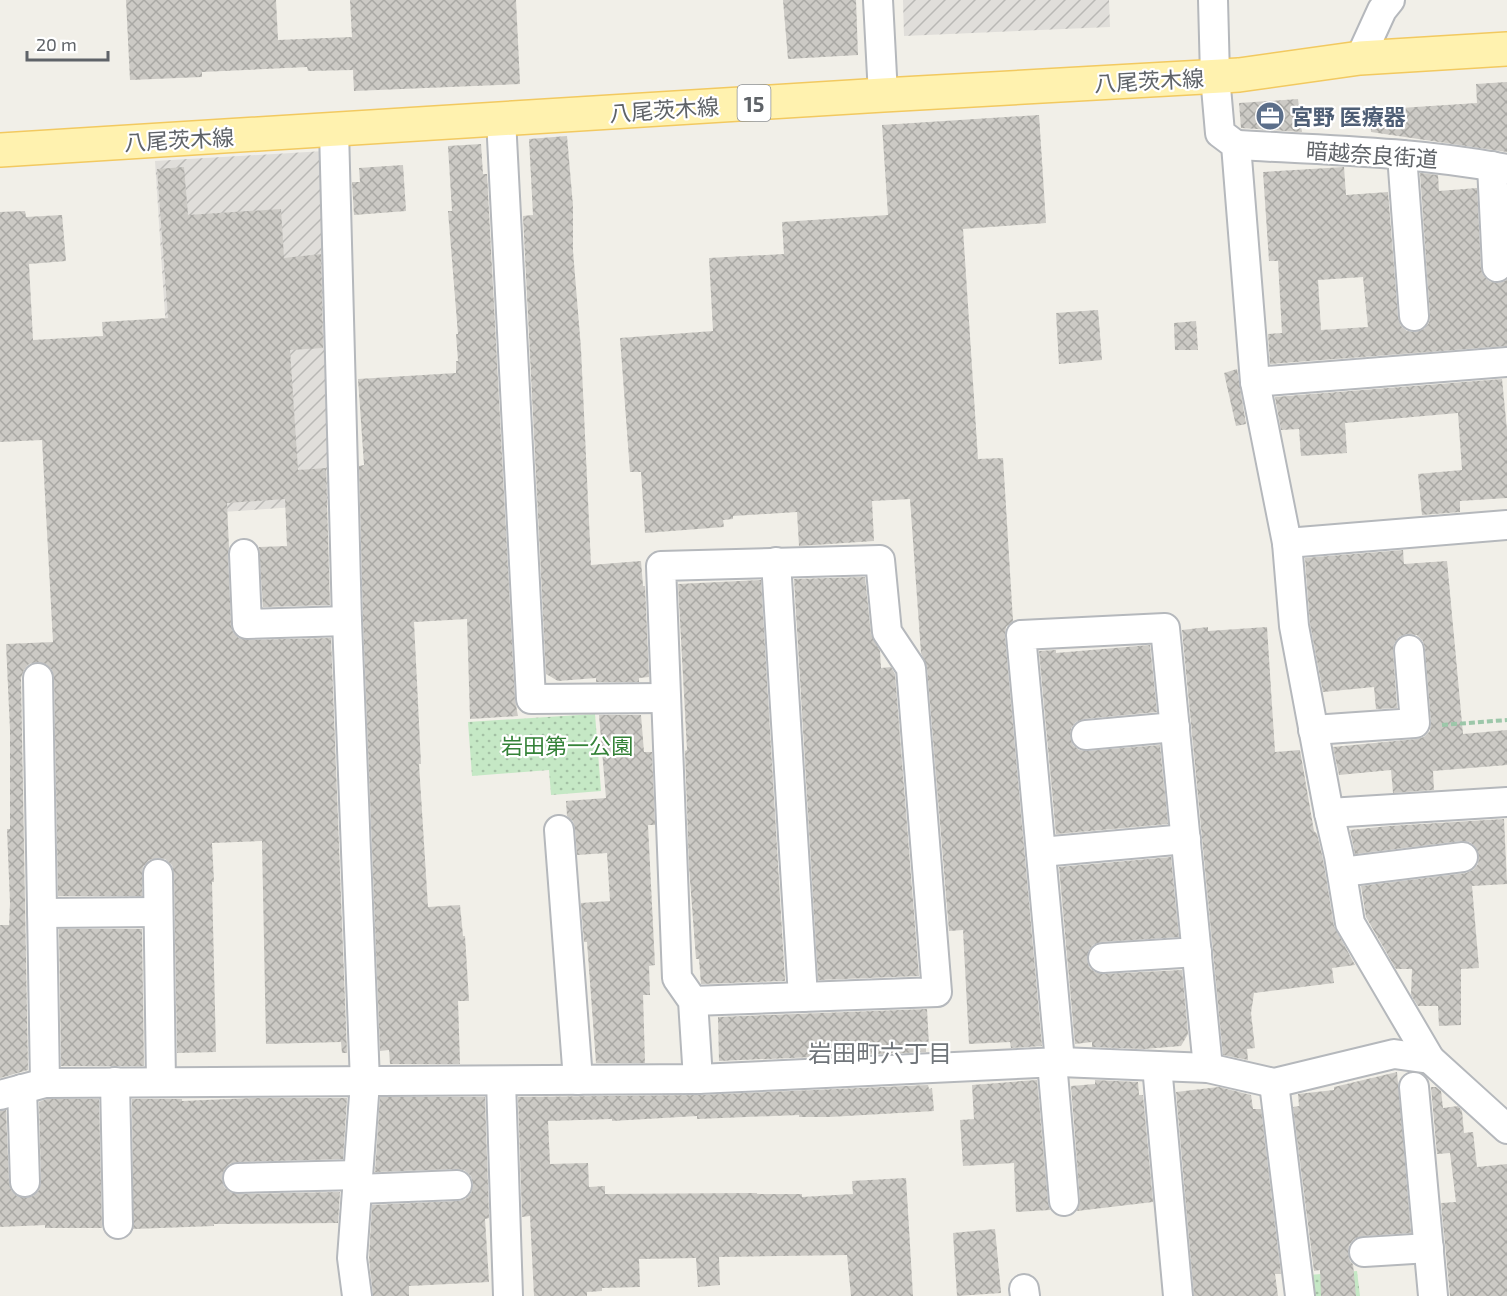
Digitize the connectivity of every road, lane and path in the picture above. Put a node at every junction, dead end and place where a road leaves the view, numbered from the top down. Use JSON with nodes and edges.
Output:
{"nodes":[{"id":1,"x":878,"y":0,"type":"edge"},
{"id":2,"x":1213,"y":0,"type":"edge"},
{"id":3,"x":1390,"y":0,"type":"edge"},
{"id":4,"x":1507,"y":49,"type":"edge"},
{"id":5,"x":1360,"y":58,"type":"junction"},
{"id":6,"x":1215,"y":76,"type":"junction"},
{"id":7,"x":883,"y":94,"type":"junction"},
{"id":8,"x":501,"y":119,"type":"junction"},
{"id":9,"x":334,"y":130,"type":"junction"},
{"id":10,"x":1236,"y":145,"type":"junction"},
{"id":11,"x":0,"y":150,"type":"edge"},
{"id":12,"x":1402,"y":154,"type":"junction"},
{"id":13,"x":1499,"y":167,"type":"edge"},
{"id":14,"x":1497,"y":267,"type":"dead end"},
{"id":15,"x":1414,"y":316,"type":"dead end"},
{"id":16,"x":1507,"y":362,"type":"edge"},
{"id":17,"x":1256,"y":382,"type":"junction"},
{"id":18,"x":1507,"y":525,"type":"edge"},
{"id":19,"x":1287,"y":543,"type":"junction"},
{"id":20,"x":244,"y":554,"type":"dead end"},
{"id":21,"x":776,"y":562,"type":"junction"},
{"id":22,"x":347,"y":621,"type":"junction"},
{"id":23,"x":1408,"y":650,"type":"dead end"},
{"id":24,"x":38,"y":678,"type":"dead end"},
{"id":25,"x":666,"y":698,"type":"junction"},
{"id":26,"x":1507,"y":720,"type":"edge"},
{"id":27,"x":1415,"y":723,"type":"junction"},
{"id":28,"x":1175,"y":727,"type":"junction"},
{"id":29,"x":1313,"y":730,"type":"junction"},
{"id":30,"x":1086,"y":735,"type":"dead end"},
{"id":31,"x":1507,"y":802,"type":"edge"},
{"id":32,"x":1329,"y":813,"type":"junction"},
{"id":33,"x":559,"y":830,"type":"dead end"},
{"id":34,"x":1186,"y":839,"type":"junction"},
{"id":35,"x":1041,"y":852,"type":"junction"},
{"id":36,"x":1463,"y":857,"type":"dead end"},
{"id":37,"x":1342,"y":872,"type":"junction"},
{"id":38,"x":158,"y":874,"type":"dead end"},
{"id":39,"x":158,"y":912,"type":"junction"},
{"id":40,"x":42,"y":913,"type":"junction"},
{"id":41,"x":1197,"y":952,"type":"junction"},
{"id":42,"x":1103,"y":958,"type":"dead end"},
{"id":43,"x":802,"y":997,"type":"junction"},
{"id":44,"x":693,"y":1001,"type":"junction"},
{"id":45,"x":1430,"y":1059,"type":"junction"},
{"id":46,"x":1056,"y":1062,"type":"junction"},
{"id":47,"x":1157,"y":1066,"type":"junction"},
{"id":48,"x":1208,"y":1068,"type":"junction"},
{"id":49,"x":698,"y":1079,"type":"junction"},
{"id":50,"x":578,"y":1080,"type":"junction"},
{"id":51,"x":501,"y":1081,"type":"junction"},
{"id":52,"x":115,"y":1082,"type":"junction"},
{"id":53,"x":161,"y":1082,"type":"junction"},
{"id":54,"x":365,"y":1082,"type":"junction"},
{"id":55,"x":1274,"y":1083,"type":"junction"},
{"id":56,"x":1414,"y":1087,"type":"dead end"},
{"id":57,"x":22,"y":1089,"type":"edge"},
{"id":58,"x":1507,"y":1129,"type":"edge"},
{"id":59,"x":238,"y":1178,"type":"dead end"},
{"id":60,"x":26,"y":1182,"type":"dead end"},
{"id":61,"x":358,"y":1182,"type":"junction"},
{"id":62,"x":457,"y":1185,"type":"dead end"},
{"id":63,"x":1064,"y":1201,"type":"dead end"},
{"id":64,"x":118,"y":1224,"type":"dead end"},
{"id":65,"x":1429,"y":1248,"type":"junction"},
{"id":66,"x":1364,"y":1252,"type":"dead end"},
{"id":67,"x":357,"y":1296,"type":"edge"},
{"id":68,"x":508,"y":1296,"type":"edge"},
{"id":69,"x":1178,"y":1296,"type":"edge"},
{"id":70,"x":1300,"y":1296,"type":"edge"},
{"id":71,"x":1433,"y":1296,"type":"edge"}],
"edges":[{"from":1,"to":7,"type":"street"},
{"from":2,"to":6,"type":"street"},
{"from":3,"to":5,"type":"street"},
{"from":4,"to":5,"type":"main road","name":"八尾茨木線","number":"15"},
{"from":5,"to":6,"type":"main road","name":"八尾茨木線","number":"15"},
{"from":6,"to":7,"type":"main road","name":"八尾茨木線","number":"15"},
{"from":6,"to":10,"type":"street"},
{"from":7,"to":8,"type":"main road","name":"八尾茨木線","number":"15"},
{"from":8,"to":9,"type":"main road","name":"八尾茨木線","number":"15"},
{"from":8,"to":25,"type":"street"},
{"from":9,"to":11,"type":"main road","name":"八尾茨木線","number":"15"},
{"from":9,"to":22,"type":"street"},
{"from":10,"to":12,"type":"street","name":"暗越奈良街道"},
{"from":10,"to":17,"type":"street"},
{"from":12,"to":13,"type":"street","name":"暗越奈良街道"},
{"from":12,"to":15,"type":"street"},
{"from":13,"to":14,"type":"street"},
{"from":16,"to":17,"type":"street"},
{"from":17,"to":19,"type":"street"},
{"from":18,"to":19,"type":"street"},
{"from":19,"to":29,"type":"street"},
{"from":20,"to":22,"type":"street"},
{"from":21,"to":25,"type":"street"},
{"from":21,"to":43,"type":"street"},
{"from":21,"to":43,"type":"street"},
{"from":22,"to":54,"type":"street"},
{"from":23,"to":27,"type":"street"},
{"from":24,"to":40,"type":"street"},
{"from":25,"to":44,"type":"street"},
{"from":26,"to":27,"type":"path"},
{"from":27,"to":29,"type":"street"},
{"from":28,"to":30,"type":"street"},
{"from":28,"to":34,"type":"street"},
{"from":28,"to":35,"type":"street"},
{"from":29,"to":32,"type":"street"},
{"from":31,"to":32,"type":"street"},
{"from":32,"to":37,"type":"street"},
{"from":33,"to":50,"type":"street"},
{"from":34,"to":35,"type":"street"},
{"from":34,"to":41,"type":"street"},
{"from":35,"to":46,"type":"street"},
{"from":36,"to":37,"type":"street"},
{"from":37,"to":45,"type":"street"},
{"from":38,"to":39,"type":"street"},
{"from":39,"to":40,"type":"street"},
{"from":39,"to":53,"type":"street"},
{"from":40,"to":57,"type":"street"},
{"from":41,"to":42,"type":"street"},
{"from":41,"to":48,"type":"street"},
{"from":43,"to":44,"type":"street"},
{"from":44,"to":49,"type":"street"},
{"from":45,"to":55,"type":"street"},
{"from":45,"to":58,"type":"street"},
{"from":46,"to":47,"type":"street"},
{"from":46,"to":49,"type":"street"},
{"from":46,"to":63,"type":"street"},
{"from":47,"to":48,"type":"street"},
{"from":47,"to":69,"type":"street"},
{"from":48,"to":55,"type":"street"},
{"from":49,"to":50,"type":"street"},
{"from":50,"to":51,"type":"street"},
{"from":51,"to":54,"type":"street"},
{"from":51,"to":68,"type":"street"},
{"from":52,"to":53,"type":"street"},
{"from":52,"to":57,"type":"street"},
{"from":52,"to":64,"type":"street"},
{"from":53,"to":54,"type":"street"},
{"from":54,"to":61,"type":"street"},
{"from":55,"to":70,"type":"street"},
{"from":56,"to":65,"type":"street"},
{"from":57,"to":60,"type":"street"},
{"from":59,"to":61,"type":"street"},
{"from":61,"to":62,"type":"street"},
{"from":61,"to":67,"type":"street"},
{"from":65,"to":66,"type":"street"},
{"from":65,"to":71,"type":"street"}]}
